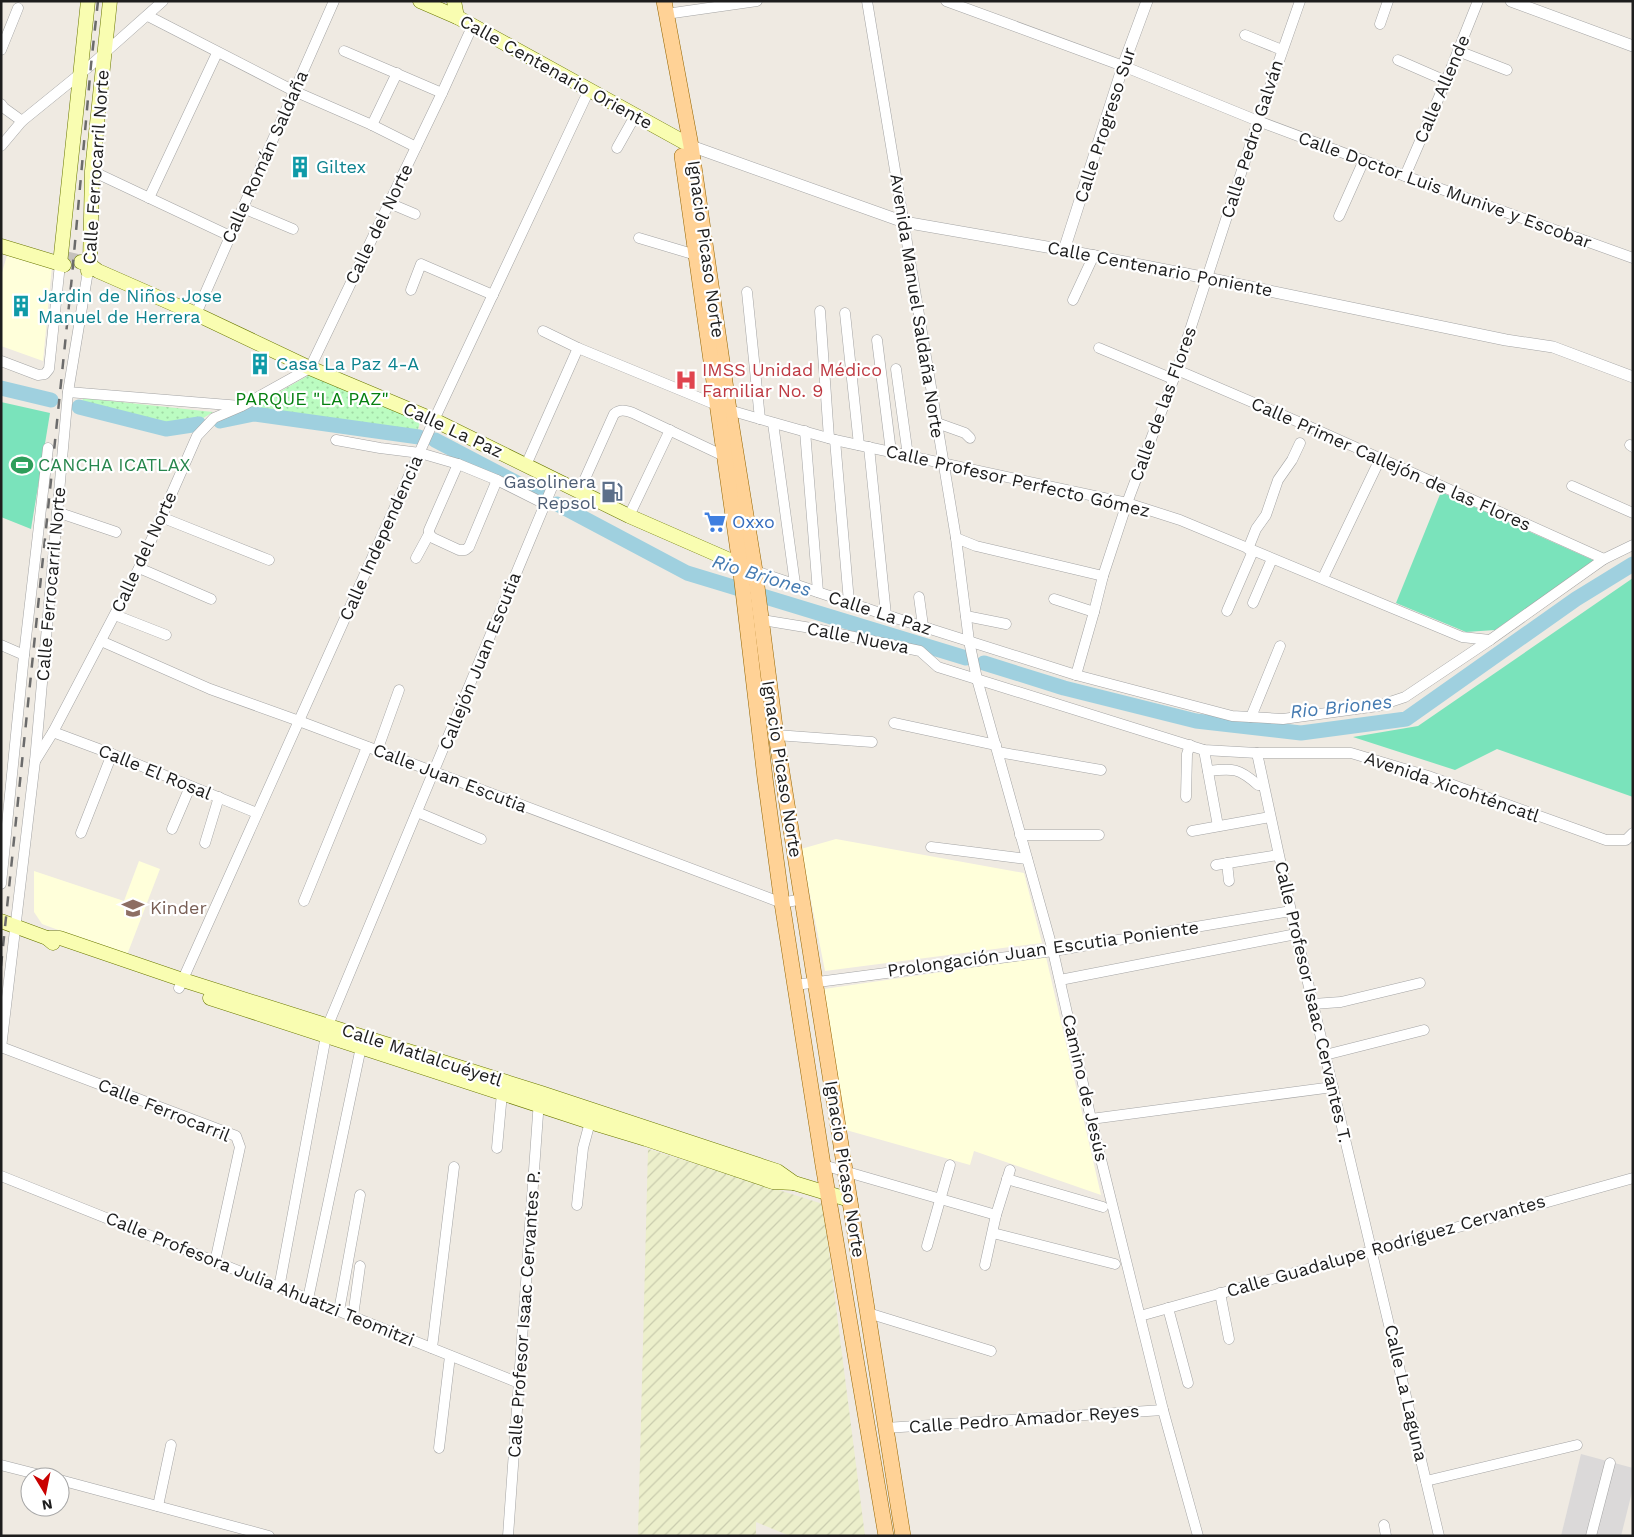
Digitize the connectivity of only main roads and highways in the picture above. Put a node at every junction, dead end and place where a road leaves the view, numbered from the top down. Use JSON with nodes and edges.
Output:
{"nodes":[{"id":1,"x":88,"y":1,"type":"edge"},
{"id":2,"x":110,"y":1,"type":"edge"},
{"id":3,"x":420,"y":1,"type":"edge"},
{"id":4,"x":454,"y":1,"type":"edge"},
{"id":5,"x":665,"y":8,"type":"edge"},
{"id":6,"x":457,"y":17,"type":"junction"},
{"id":7,"x":685,"y":143,"type":"junction"},
{"id":8,"x":1,"y":246,"type":"edge"},
{"id":9,"x":87,"y":268,"type":"joint"},
{"id":10,"x":723,"y":407,"type":"junction"},
{"id":11,"x":740,"y":565,"type":"junction"},
{"id":12,"x":756,"y":571,"type":"junction"},
{"id":13,"x":1,"y":921,"type":"edge"},
{"id":14,"x":327,"y":1030,"type":"junction"},
{"id":15,"x":540,"y":1099,"type":"junction"},
{"id":16,"x":794,"y":1182,"type":"junction"},
{"id":17,"x":828,"y":1193,"type":"junction"},
{"id":18,"x":850,"y":1200,"type":"junction"},
{"id":19,"x":886,"y":1536,"type":"edge"},
{"id":20,"x":903,"y":1536,"type":"edge"}],
"edges":[{"from":1,"to":8,"type":"main road"},
{"from":2,"to":9,"type":"main road","name":"Calle Ferrocarril Norte"},
{"from":3,"to":6,"type":"main road","name":"Calle Centenario Oriente"},
{"from":4,"to":6,"type":"main road"},
{"from":5,"to":7,"type":"main road","name":"Ignacio Picaso Norte"},
{"from":6,"to":7,"type":"main road","name":"Calle Centenario Oriente"},
{"from":7,"to":10,"type":"main road","name":"Ignacio Picaso Norte"},
{"from":7,"to":10,"type":"main road","name":"Ignacio Picaso Norte"},
{"from":9,"to":11,"type":"main road","name":"Calle La Paz"},
{"from":10,"to":11,"type":"main road","name":"Ignacio Picaso Norte"},
{"from":10,"to":12,"type":"main road","name":"Ignacio Picaso Norte"},
{"from":11,"to":12,"type":"main road","name":"Calle La Paz"},
{"from":11,"to":17,"type":"main road","name":"Ignacio Picaso Norte"},
{"from":12,"to":18,"type":"main road","name":"Ignacio Picaso Norte"},
{"from":13,"to":14,"type":"main road","name":"Calle Matlalcuéyetl"},
{"from":14,"to":15,"type":"main road","name":"Calle Matlalcuéyetl"},
{"from":14,"to":15,"type":"main road","name":"Calle Matlalcuéyetl"},
{"from":15,"to":16,"type":"main road","name":"Calle Matlalcuéyetl"},
{"from":15,"to":16,"type":"main road","name":"Calle Matlalcuéyetl"},
{"from":16,"to":17,"type":"main road","name":"Calle Matlalcuéyetl"},
{"from":17,"to":18,"type":"main road","name":"Calle Matlalcuéyetl"},
{"from":17,"to":19,"type":"main road","name":"Ignacio Picaso Norte"},
{"from":18,"to":20,"type":"main road","name":"Ignacio Picaso Norte"}]}
